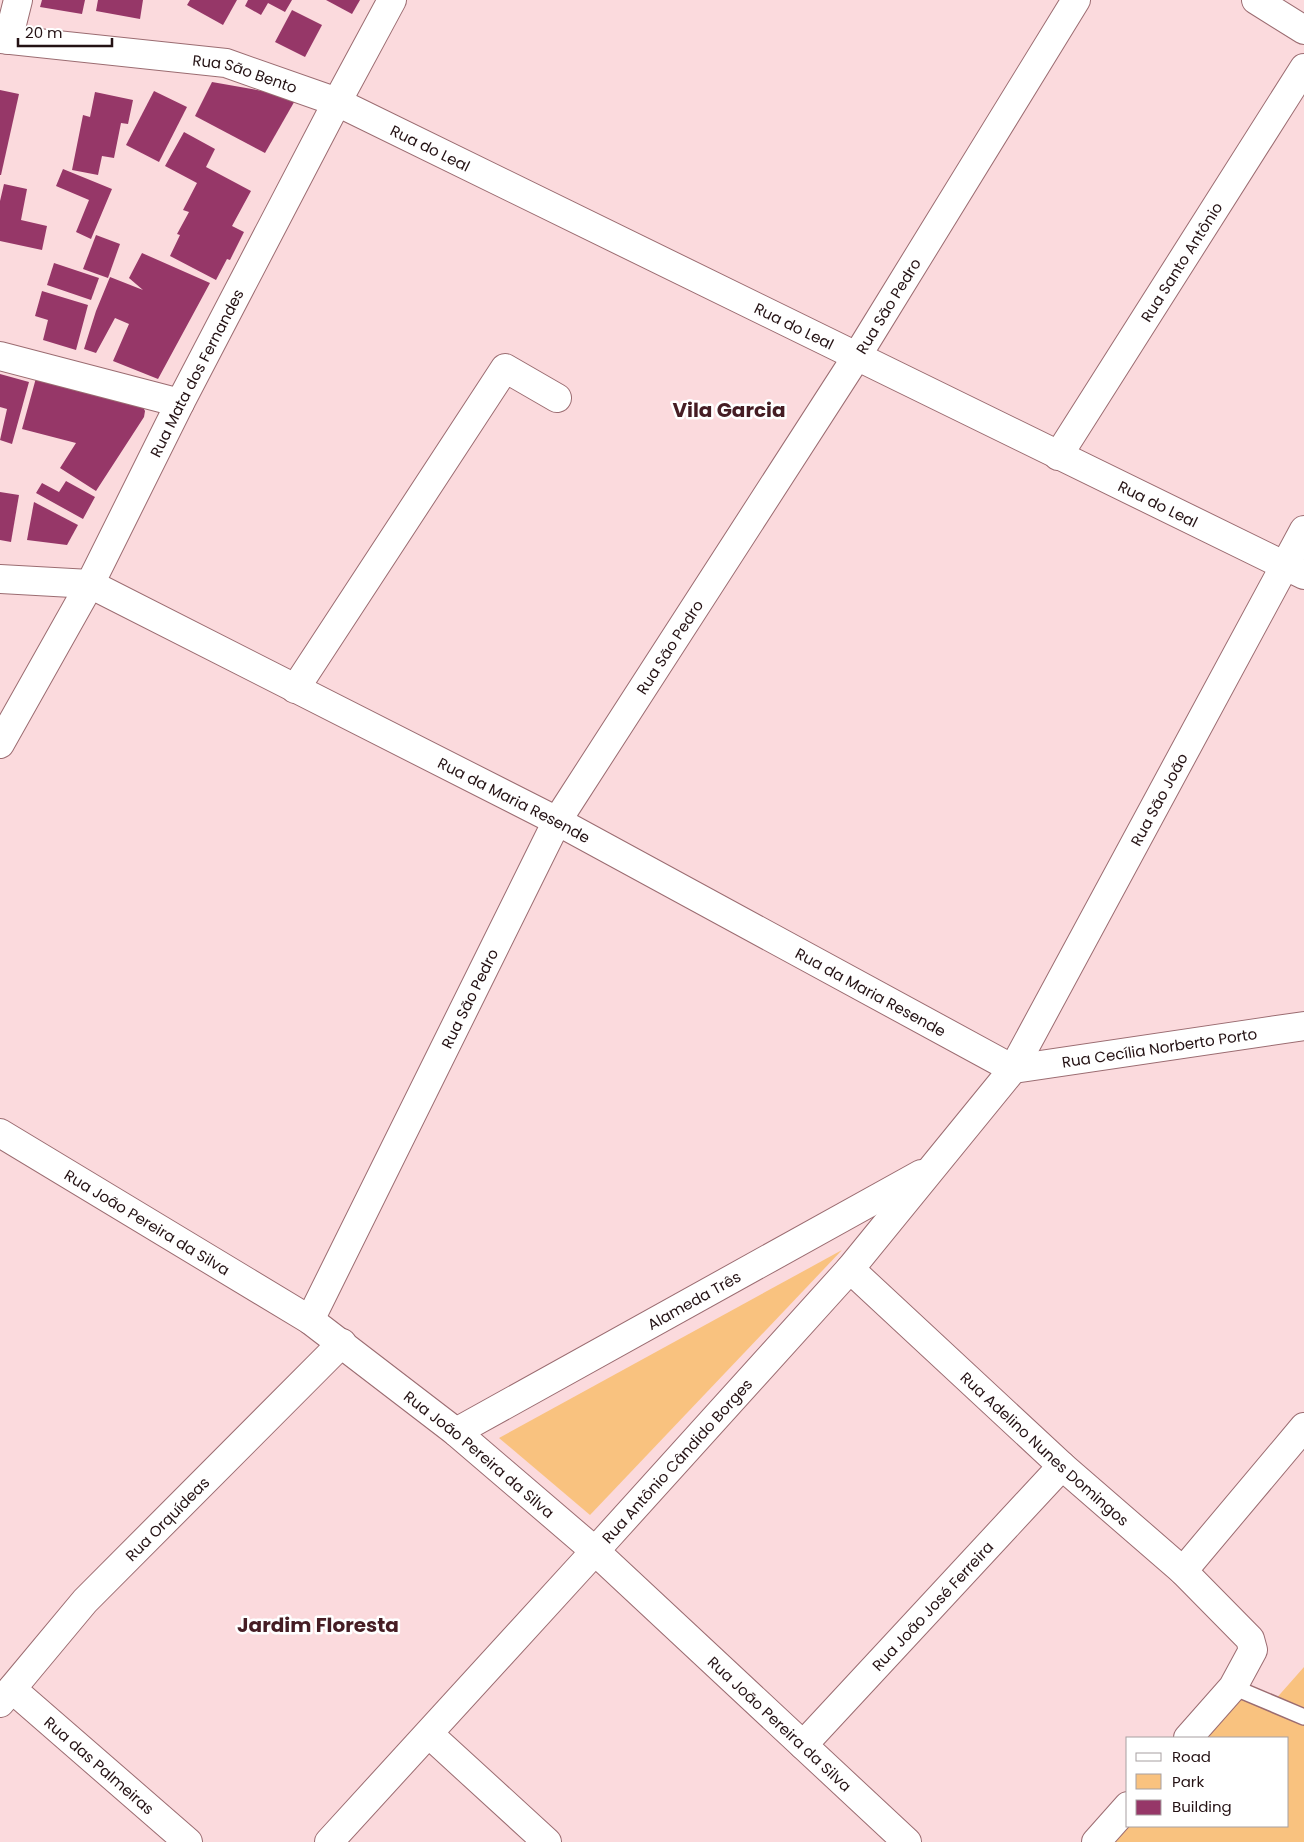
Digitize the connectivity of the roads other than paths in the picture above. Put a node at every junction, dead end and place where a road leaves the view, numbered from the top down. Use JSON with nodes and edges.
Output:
{"nodes":[{"id":1,"x":18,"y":0,"type":"edge"},
{"id":2,"x":392,"y":0,"type":"edge"},
{"id":3,"x":1076,"y":0,"type":"edge"},
{"id":4,"x":1256,"y":0,"type":"edge"},
{"id":5,"x":1304,"y":30,"type":"edge"},
{"id":6,"x":4,"y":40,"type":"edge"},
{"id":7,"x":1304,"y":68,"type":"edge"},
{"id":8,"x":337,"y":102,"type":"junction"},
{"id":9,"x":0,"y":356,"type":"edge"},
{"id":10,"x":857,"y":356,"type":"junction"},
{"id":11,"x":557,"y":398,"type":"dead end"},
{"id":12,"x":180,"y":403,"type":"junction"},
{"id":13,"x":1058,"y":456,"type":"junction"},
{"id":14,"x":1304,"y":530,"type":"edge"},
{"id":15,"x":1295,"y":571,"type":"edge"},
{"id":16,"x":0,"y":579,"type":"edge"},
{"id":17,"x":90,"y":584,"type":"junction"},
{"id":18,"x":295,"y":689,"type":"junction"},
{"id":19,"x":0,"y":744,"type":"edge"},
{"id":20,"x":556,"y":821,"type":"junction"},
{"id":21,"x":1304,"y":1026,"type":"edge"},
{"id":22,"x":1013,"y":1068,"type":"junction"},
{"id":23,"x":0,"y":1133,"type":"edge"},
{"id":24,"x":933,"y":1168,"type":"junction"},
{"id":25,"x":850,"y":1269,"type":"junction"},
{"id":26,"x":310,"y":1320,"type":"junction"},
{"id":27,"x":342,"y":1343,"type":"junction"},
{"id":28,"x":1304,"y":1428,"type":"edge"},
{"id":29,"x":456,"y":1432,"type":"junction"},
{"id":30,"x":1062,"y":1466,"type":"junction"},
{"id":31,"x":595,"y":1552,"type":"junction"},
{"id":32,"x":1183,"y":1571,"type":"junction"},
{"id":33,"x":1233,"y":1687,"type":"junction"},
{"id":34,"x":6,"y":1696,"type":"edge"},
{"id":35,"x":1304,"y":1718,"type":"edge"},
{"id":36,"x":429,"y":1734,"type":"junction"},
{"id":37,"x":1189,"y":1737,"type":"edge"},
{"id":38,"x":804,"y":1745,"type":"junction"},
{"id":39,"x":1126,"y":1808,"type":"edge"},
{"id":40,"x":188,"y":1842,"type":"edge"},
{"id":41,"x":329,"y":1842,"type":"edge"},
{"id":42,"x":547,"y":1842,"type":"edge"},
{"id":43,"x":907,"y":1842,"type":"edge"},
{"id":44,"x":1096,"y":1842,"type":"edge"}],
"edges":[{"from":1,"to":6,"type":"street"},
{"from":2,"to":8,"type":"street","name":"Rua Mata dos Fernandes"},
{"from":3,"to":10,"type":"street","name":"Rua São Pedro"},
{"from":4,"to":5,"type":"street"},
{"from":6,"to":8,"type":"street","name":"Rua São Bento"},
{"from":7,"to":13,"type":"street","name":"Rua Santo Antônio"},
{"from":8,"to":10,"type":"street","name":"Rua do Leal"},
{"from":8,"to":12,"type":"street","name":"Rua Mata dos Fernandes"},
{"from":9,"to":12,"type":"street"},
{"from":10,"to":13,"type":"street","name":"Rua do Leal"},
{"from":10,"to":20,"type":"street","name":"Rua São Pedro"},
{"from":11,"to":18,"type":"street"},
{"from":12,"to":17,"type":"street","name":"Rua Mata dos Fernandes"},
{"from":13,"to":15,"type":"street","name":"Rua do Leal"},
{"from":14,"to":15,"type":"street","name":"Rua São João"},
{"from":15,"to":22,"type":"street","name":"Rua São João"},
{"from":16,"to":17,"type":"street","name":"Rua da Maria Resende"},
{"from":17,"to":18,"type":"street","name":"Rua da Maria Resende"},
{"from":17,"to":19,"type":"street","name":"Rua Mata dos Fernandes"},
{"from":18,"to":20,"type":"street","name":"Rua da Maria Resende"},
{"from":20,"to":22,"type":"street","name":"Rua da Maria Resende"},
{"from":20,"to":26,"type":"street","name":"Rua São Pedro"},
{"from":21,"to":22,"type":"street","name":"Rua Cecília Norberto Porto"},
{"from":22,"to":24,"type":"street","name":"Rua Antônio Cândido Borges"},
{"from":23,"to":26,"type":"street","name":"Rua João Pereira da Silva"},
{"from":24,"to":25,"type":"street","name":"Rua Antônio Cândido Borges"},
{"from":24,"to":29,"type":"street","name":"Alameda Três"},
{"from":25,"to":30,"type":"street","name":"Rua Adelino Nunes Domingos"},
{"from":25,"to":31,"type":"street","name":"Rua Antônio Cândido Borges"},
{"from":26,"to":27,"type":"street","name":"Rua João Pereira da Silva"},
{"from":27,"to":29,"type":"street","name":"Rua João Pereira da Silva"},
{"from":27,"to":34,"type":"street","name":"Rua Orquídeas"},
{"from":28,"to":32,"type":"street"},
{"from":29,"to":31,"type":"street","name":"Rua João Pereira da Silva"},
{"from":30,"to":32,"type":"street","name":"Rua Adelino Nunes Domingos"},
{"from":30,"to":38,"type":"street","name":"Rua João José Ferreira"},
{"from":31,"to":36,"type":"street","name":"Rua Antônio Cândido Borges"},
{"from":31,"to":38,"type":"street","name":"Rua João Pereira da Silva"},
{"from":32,"to":33,"type":"street","name":"Rua Adelino Nunes Domingos"},
{"from":33,"to":35,"type":"lane"},
{"from":33,"to":37,"type":"street"},
{"from":34,"to":40,"type":"street","name":"Rua das Palmeiras"},
{"from":36,"to":41,"type":"street","name":"Rua Antônio Cândido Borges"},
{"from":36,"to":42,"type":"street"},
{"from":38,"to":43,"type":"street","name":"Rua João Pereira da Silva"},
{"from":39,"to":44,"type":"street"}]}
